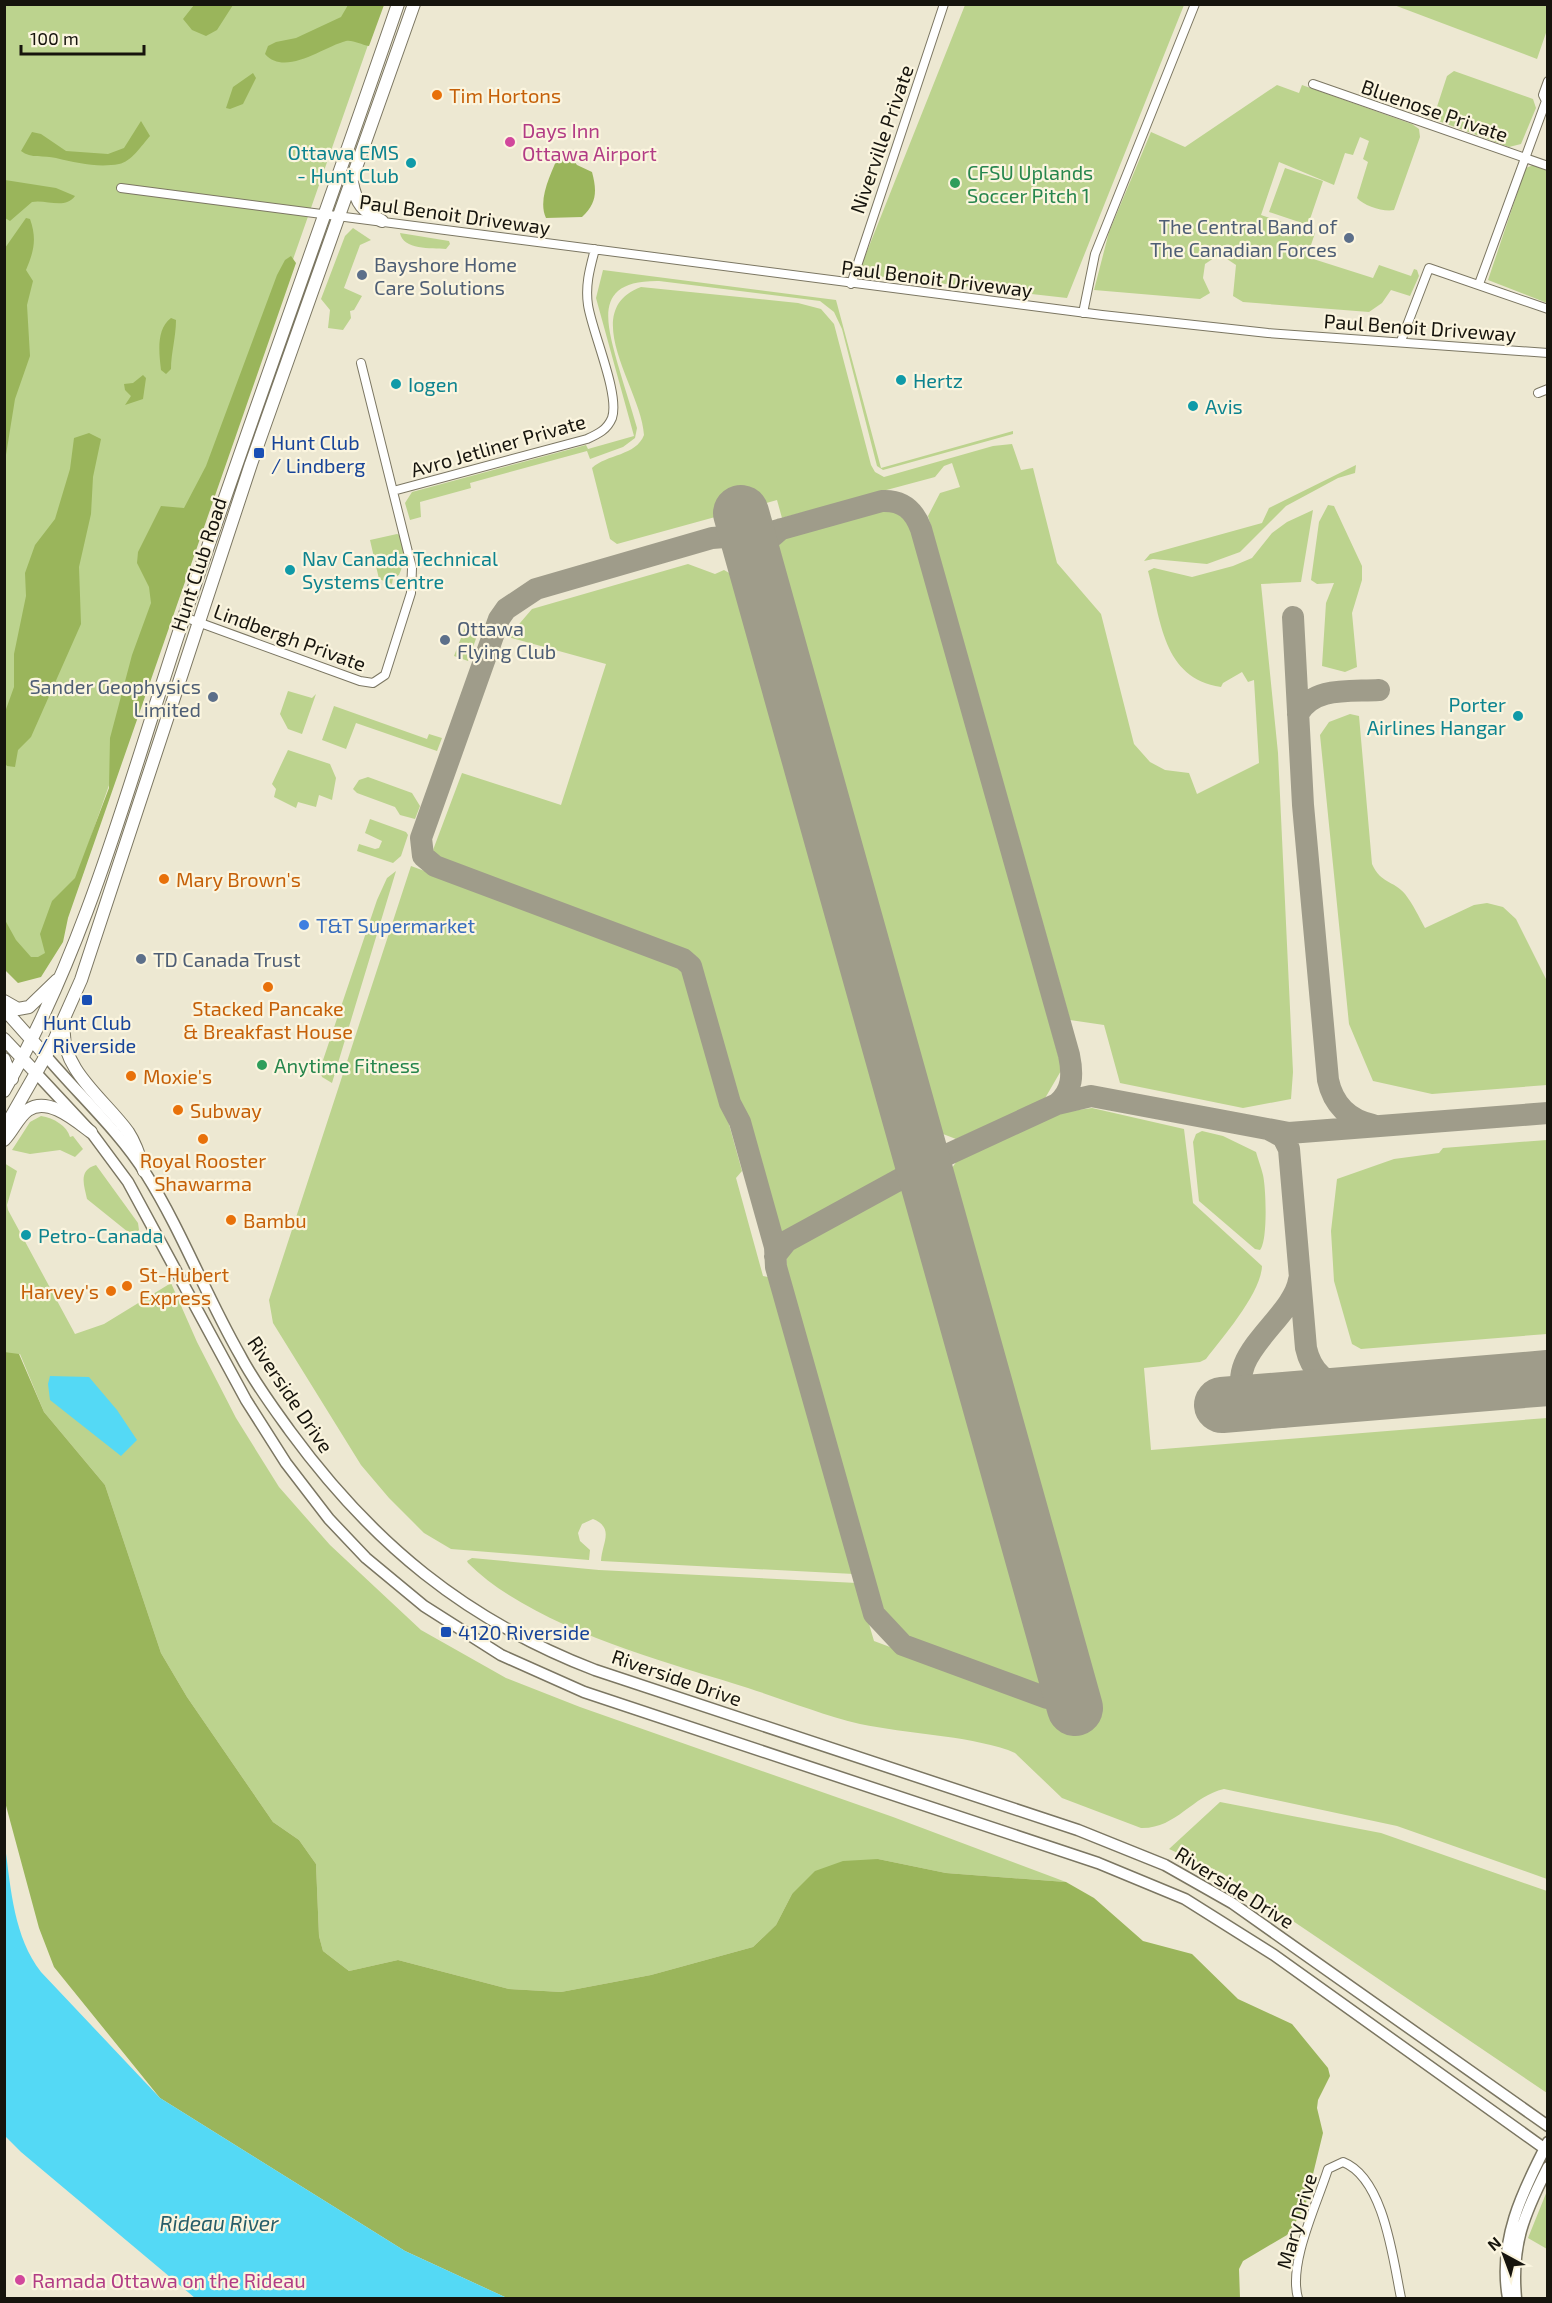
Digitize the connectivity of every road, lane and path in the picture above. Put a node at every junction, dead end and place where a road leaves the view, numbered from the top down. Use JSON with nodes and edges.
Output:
{"nodes":[{"id":1,"x":398,"y":4,"type":"edge"},
{"id":2,"x":414,"y":4,"type":"edge"},
{"id":3,"x":944,"y":4,"type":"edge"},
{"id":4,"x":1195,"y":4,"type":"edge"},
{"id":5,"x":1548,"y":81,"type":"edge"},
{"id":6,"x":1312,"y":84,"type":"dead end"},
{"id":7,"x":1525,"y":159,"type":"junction"},
{"id":8,"x":1548,"y":166,"type":"edge"},
{"id":9,"x":352,"y":180,"type":"junction"},
{"id":10,"x":121,"y":188,"type":"dead end"},
{"id":11,"x":325,"y":213,"type":"junction"},
{"id":12,"x":339,"y":215,"type":"junction"},
{"id":13,"x":382,"y":221,"type":"junction"},
{"id":14,"x":595,"y":249,"type":"junction"},
{"id":15,"x":851,"y":284,"type":"junction"},
{"id":16,"x":1479,"y":284,"type":"junction"},
{"id":17,"x":1548,"y":309,"type":"edge"},
{"id":18,"x":1083,"y":313,"type":"junction"},
{"id":19,"x":1401,"y":341,"type":"junction"},
{"id":20,"x":1548,"y":353,"type":"edge"},
{"id":21,"x":361,"y":363,"type":"dead end"},
{"id":22,"x":1548,"y":389,"type":"edge"},
{"id":23,"x":1538,"y":393,"type":"dead end"},
{"id":24,"x":393,"y":491,"type":"junction"},
{"id":25,"x":184,"y":617,"type":"junction"},
{"id":26,"x":199,"y":622,"type":"junction"},
{"id":27,"x":126,"y":796,"type":"junction"},
{"id":28,"x":140,"y":800,"type":"junction"},
{"id":29,"x":62,"y":975,"type":"junction"},
{"id":30,"x":4,"y":1001,"type":"edge"},
{"id":31,"x":4,"y":1009,"type":"edge"},
{"id":32,"x":64,"y":1020,"type":"junction"},
{"id":33,"x":4,"y":1039,"type":"edge"},
{"id":34,"x":32,"y":1041,"type":"junction"},
{"id":35,"x":46,"y":1056,"type":"junction"},
{"id":36,"x":4,"y":1059,"type":"edge"},
{"id":37,"x":23,"y":1059,"type":"junction"},
{"id":38,"x":37,"y":1074,"type":"junction"},
{"id":39,"x":12,"y":1078,"type":"junction"},
{"id":40,"x":4,"y":1091,"type":"edge"},
{"id":41,"x":4,"y":1129,"type":"edge"},
{"id":42,"x":92,"y":1132,"type":"junction"},
{"id":43,"x":4,"y":1140,"type":"edge"},
{"id":44,"x":144,"y":1171,"type":"junction"},
{"id":45,"x":173,"y":1224,"type":"junction"},
{"id":46,"x":157,"y":1233,"type":"junction"},
{"id":47,"x":1548,"y":2126,"type":"edge"},
{"id":48,"x":1546,"y":2147,"type":"edge"},
{"id":49,"x":1548,"y":2166,"type":"edge"},
{"id":50,"x":1298,"y":2298,"type":"edge"},
{"id":51,"x":1401,"y":2298,"type":"edge"},
{"id":52,"x":1508,"y":2298,"type":"edge"},
{"id":53,"x":1516,"y":2298,"type":"edge"}],
"edges":[{"from":1,"to":11,"type":"main road","name":"Hunt Club Road"},
{"from":2,"to":9,"type":"main road","name":"Hunt Club Road"},
{"from":3,"to":15,"type":"street","name":"Niverville Private"},
{"from":4,"to":18,"type":"street"},
{"from":5,"to":7,"type":"street"},
{"from":6,"to":7,"type":"street","name":"Bluenose Private"},
{"from":7,"to":8,"type":"street","name":"Bluenose Private"},
{"from":7,"to":16,"type":"street"},
{"from":9,"to":12,"type":"main road","name":"Hunt Club Road"},
{"from":9,"to":13,"type":"main road"},
{"from":10,"to":11,"type":"street","name":"Paul Benoit Driveway"},
{"from":11,"to":12,"type":"street","name":"Paul Benoit Driveway"},
{"from":11,"to":25,"type":"main road","name":"Hunt Club Road"},
{"from":12,"to":13,"type":"street","name":"Paul Benoit Driveway"},
{"from":12,"to":26,"type":"main road","name":"Hunt Club Road"},
{"from":13,"to":14,"type":"street","name":"Paul Benoit Driveway"},
{"from":14,"to":15,"type":"street","name":"Paul Benoit Driveway"},
{"from":14,"to":24,"type":"street","name":"Avro Jetliner Private"},
{"from":15,"to":18,"type":"street","name":"Paul Benoit Driveway"},
{"from":16,"to":17,"type":"street"},
{"from":16,"to":19,"type":"street"},
{"from":18,"to":19,"type":"street","name":"Paul Benoit Driveway"},
{"from":19,"to":20,"type":"street","name":"Paul Benoit Driveway"},
{"from":21,"to":24,"type":"street","name":"Lindbergh Private"},
{"from":22,"to":23,"type":"street"},
{"from":24,"to":26,"type":"street","name":"Lindbergh Private"},
{"from":25,"to":26,"type":"street","name":"Lindbergh Private"},
{"from":25,"to":27,"type":"main road","name":"Hunt Club Road"},
{"from":26,"to":28,"type":"main road","name":"Hunt Club Road"},
{"from":27,"to":28,"type":"main road"},
{"from":27,"to":29,"type":"main road","name":"Hunt Club Road"},
{"from":28,"to":32,"type":"main road","name":"Hunt Club Road"},
{"from":29,"to":30,"type":"main road"},
{"from":29,"to":34,"type":"main road","name":"Hunt Club Road"},
{"from":31,"to":34,"type":"main road","name":"Riverside Drive"},
{"from":32,"to":35,"type":"main road","name":"Hunt Club Road"},
{"from":32,"to":44,"type":"main road"},
{"from":33,"to":37,"type":"main road","name":"Riverside Drive"},
{"from":34,"to":35,"type":"main road","name":"Riverside Drive"},
{"from":34,"to":37,"type":"main road","name":"Hunt Club Road"},
{"from":35,"to":38,"type":"main road","name":"Hunt Club Road"},
{"from":35,"to":44,"type":"main road","name":"Riverside Drive"},
{"from":36,"to":39,"type":"main road"},
{"from":37,"to":38,"type":"main road","name":"Riverside Drive"},
{"from":37,"to":39,"type":"main road","name":"Hunt Club Road"},
{"from":38,"to":41,"type":"main road","name":"Hunt Club Road"},
{"from":38,"to":42,"type":"main road","name":"Riverside Drive"},
{"from":39,"to":40,"type":"main road","name":"Hunt Club Road"},
{"from":42,"to":43,"type":"main road"},
{"from":42,"to":46,"type":"main road","name":"Riverside Drive"},
{"from":44,"to":45,"type":"main road","name":"Riverside Drive"},
{"from":45,"to":46,"type":"main road"},
{"from":45,"to":47,"type":"main road","name":"Riverside Drive"},
{"from":46,"to":48,"type":"main road","name":"Riverside Drive"},
{"from":48,"to":52,"type":"main road"},
{"from":49,"to":53,"type":"main road"},
{"from":50,"to":51,"type":"street","name":"Mary Drive"}]}
